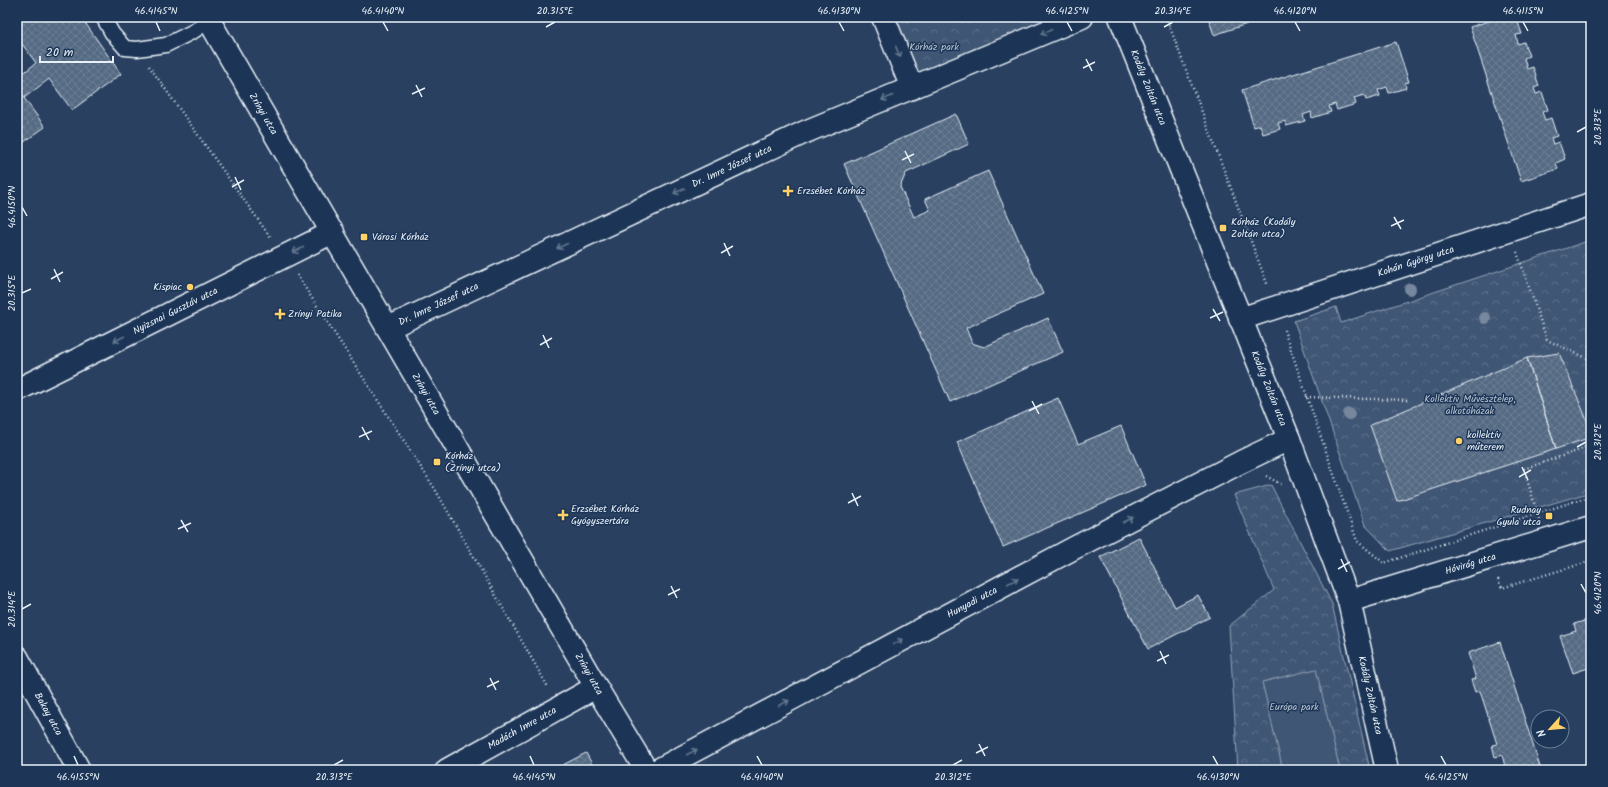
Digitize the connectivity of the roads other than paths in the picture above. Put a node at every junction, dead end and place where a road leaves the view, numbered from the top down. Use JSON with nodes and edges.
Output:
{"nodes":[{"id":1,"x":103,"y":17,"type":"edge"},
{"id":2,"x":883,"y":17,"type":"edge"},
{"id":3,"x":1082,"y":17,"type":"edge"},
{"id":4,"x":1120,"y":17,"type":"edge"},
{"id":5,"x":208,"y":19,"type":"edge"},
{"id":6,"x":912,"y":88,"type":"junction"},
{"id":7,"x":1591,"y":204,"type":"edge"},
{"id":8,"x":333,"y":232,"type":"junction"},
{"id":9,"x":1240,"y":319,"type":"junction"},
{"id":10,"x":388,"y":328,"type":"junction"},
{"id":11,"x":17,"y":390,"type":"edge"},
{"id":12,"x":1289,"y":440,"type":"junction"},
{"id":13,"x":1591,"y":527,"type":"edge"},
{"id":14,"x":1349,"y":601,"type":"junction"},
{"id":15,"x":17,"y":657,"type":"edge"},
{"id":16,"x":596,"y":687,"type":"junction"},
{"id":17,"x":79,"y":770,"type":"edge"},
{"id":18,"x":447,"y":770,"type":"edge"},
{"id":19,"x":646,"y":770,"type":"edge"},
{"id":20,"x":658,"y":770,"type":"edge"},
{"id":21,"x":1387,"y":770,"type":"edge"}],
"edges":[{"from":1,"to":5,"type":"lane"},
{"from":2,"to":6,"type":"street","one_way":true},
{"from":3,"to":6,"type":"street","name":"Dr. Imre József utca","one_way":true},
{"from":4,"to":9,"type":"street","name":"Kodály Zoltán utca"},
{"from":5,"to":8,"type":"street","name":"Zrínyi utca"},
{"from":6,"to":10,"type":"street","name":"Dr. Imre József utca","one_way":true},
{"from":7,"to":9,"type":"street","name":"Kohán György utca"},
{"from":8,"to":10,"type":"street","name":"Zrínyi utca"},
{"from":8,"to":11,"type":"street","name":"Nyizsnai Gusztáv utca","one_way":true},
{"from":9,"to":12,"type":"street","name":"Kodály Zoltán utca"},
{"from":10,"to":16,"type":"street","name":"Zrínyi utca"},
{"from":12,"to":14,"type":"street","name":"Kodály Zoltán utca"},
{"from":20,"to":12,"type":"street","name":"Hunyadi utca","one_way":true},
{"from":13,"to":14,"type":"street","name":"Hóvirág utca"},
{"from":14,"to":21,"type":"street","name":"Kodály Zoltán utca"},
{"from":15,"to":17,"type":"street","name":"Bakay utca"},
{"from":16,"to":18,"type":"street","name":"Madách Imre utca"},
{"from":16,"to":19,"type":"street","name":"Zrínyi utca"}]}
